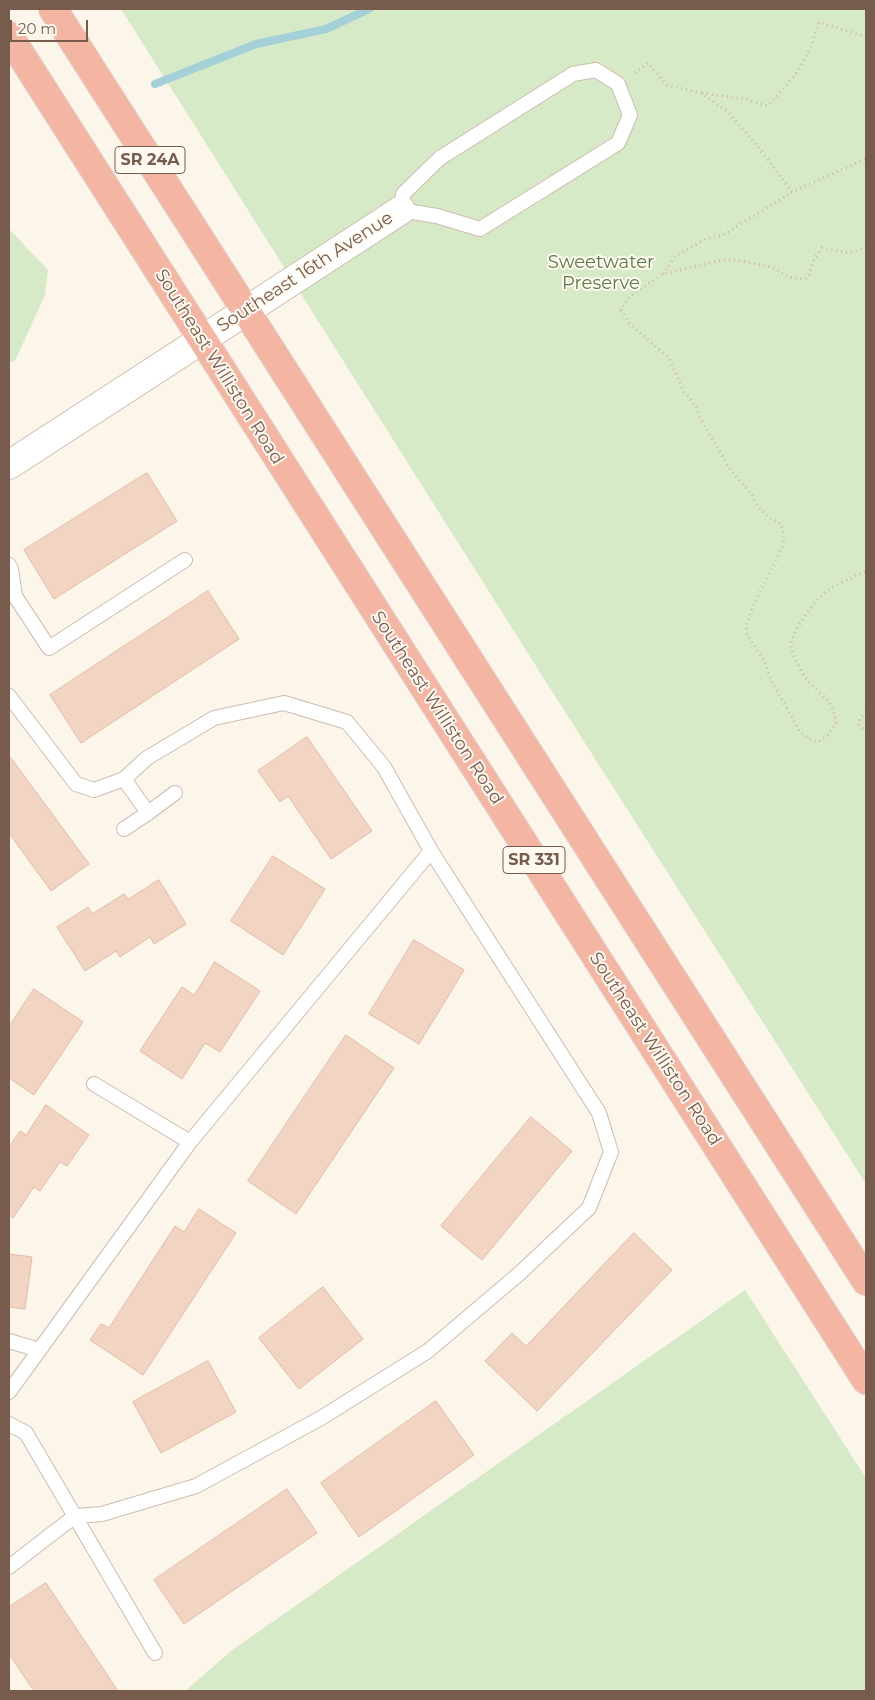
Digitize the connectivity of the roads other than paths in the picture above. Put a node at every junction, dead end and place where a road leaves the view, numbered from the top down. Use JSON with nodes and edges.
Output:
{"nodes":[{"id":1,"x":53,"y":9,"type":"edge"},
{"id":2,"x":9,"y":36,"type":"edge"},
{"id":3,"x":400,"y":210,"type":"junction"},
{"id":4,"x":246,"y":311,"type":"junction"},
{"id":5,"x":202,"y":340,"type":"junction"},
{"id":6,"x":9,"y":465,"type":"edge"},
{"id":7,"x":185,"y":560,"type":"dead end"},
{"id":8,"x":9,"y":565,"type":"edge"},
{"id":9,"x":9,"y":696,"type":"edge"},
{"id":10,"x":124,"y":778,"type":"junction"},
{"id":11,"x":175,"y":794,"type":"dead end"},
{"id":12,"x":148,"y":813,"type":"junction"},
{"id":13,"x":124,"y":828,"type":"dead end"},
{"id":14,"x":431,"y":851,"type":"junction"},
{"id":15,"x":94,"y":1084,"type":"dead end"},
{"id":16,"x":190,"y":1142,"type":"junction"},
{"id":17,"x":866,"y":1281,"type":"edge"},
{"id":18,"x":9,"y":1341,"type":"edge"},
{"id":19,"x":39,"y":1350,"type":"junction"},
{"id":20,"x":866,"y":1380,"type":"edge"},
{"id":21,"x":9,"y":1392,"type":"edge"},
{"id":22,"x":9,"y":1424,"type":"edge"},
{"id":23,"x":75,"y":1516,"type":"junction"},
{"id":24,"x":9,"y":1567,"type":"edge"},
{"id":25,"x":155,"y":1653,"type":"dead end"}],
"edges":[{"from":1,"to":4,"type":"highway","number":"SR 24A"},
{"from":2,"to":5,"type":"highway","name":"Southeast Williston Road","number":"SR 24A"},
{"from":3,"to":3,"type":"lane"},
{"from":3,"to":4,"type":"main road","name":"Southeast 16th Avenue"},
{"from":4,"to":5,"type":"main road","name":"Southeast 16th Avenue"},
{"from":4,"to":17,"type":"highway","number":"SR 331"},
{"from":5,"to":6,"type":"main road","name":"Southeast 16th Avenue"},
{"from":5,"to":20,"type":"highway","name":"Southeast Williston Road","number":"SR 331"},
{"from":7,"to":8,"type":"lane"},
{"from":9,"to":10,"type":"lane"},
{"from":10,"to":12,"type":"lane"},
{"from":10,"to":14,"type":"lane"},
{"from":11,"to":12,"type":"lane"},
{"from":12,"to":13,"type":"lane"},
{"from":14,"to":16,"type":"lane"},
{"from":14,"to":23,"type":"lane"},
{"from":15,"to":16,"type":"lane"},
{"from":16,"to":19,"type":"lane"},
{"from":18,"to":19,"type":"lane"},
{"from":19,"to":21,"type":"lane"},
{"from":22,"to":23,"type":"lane"},
{"from":23,"to":24,"type":"lane"},
{"from":23,"to":25,"type":"lane"}]}
